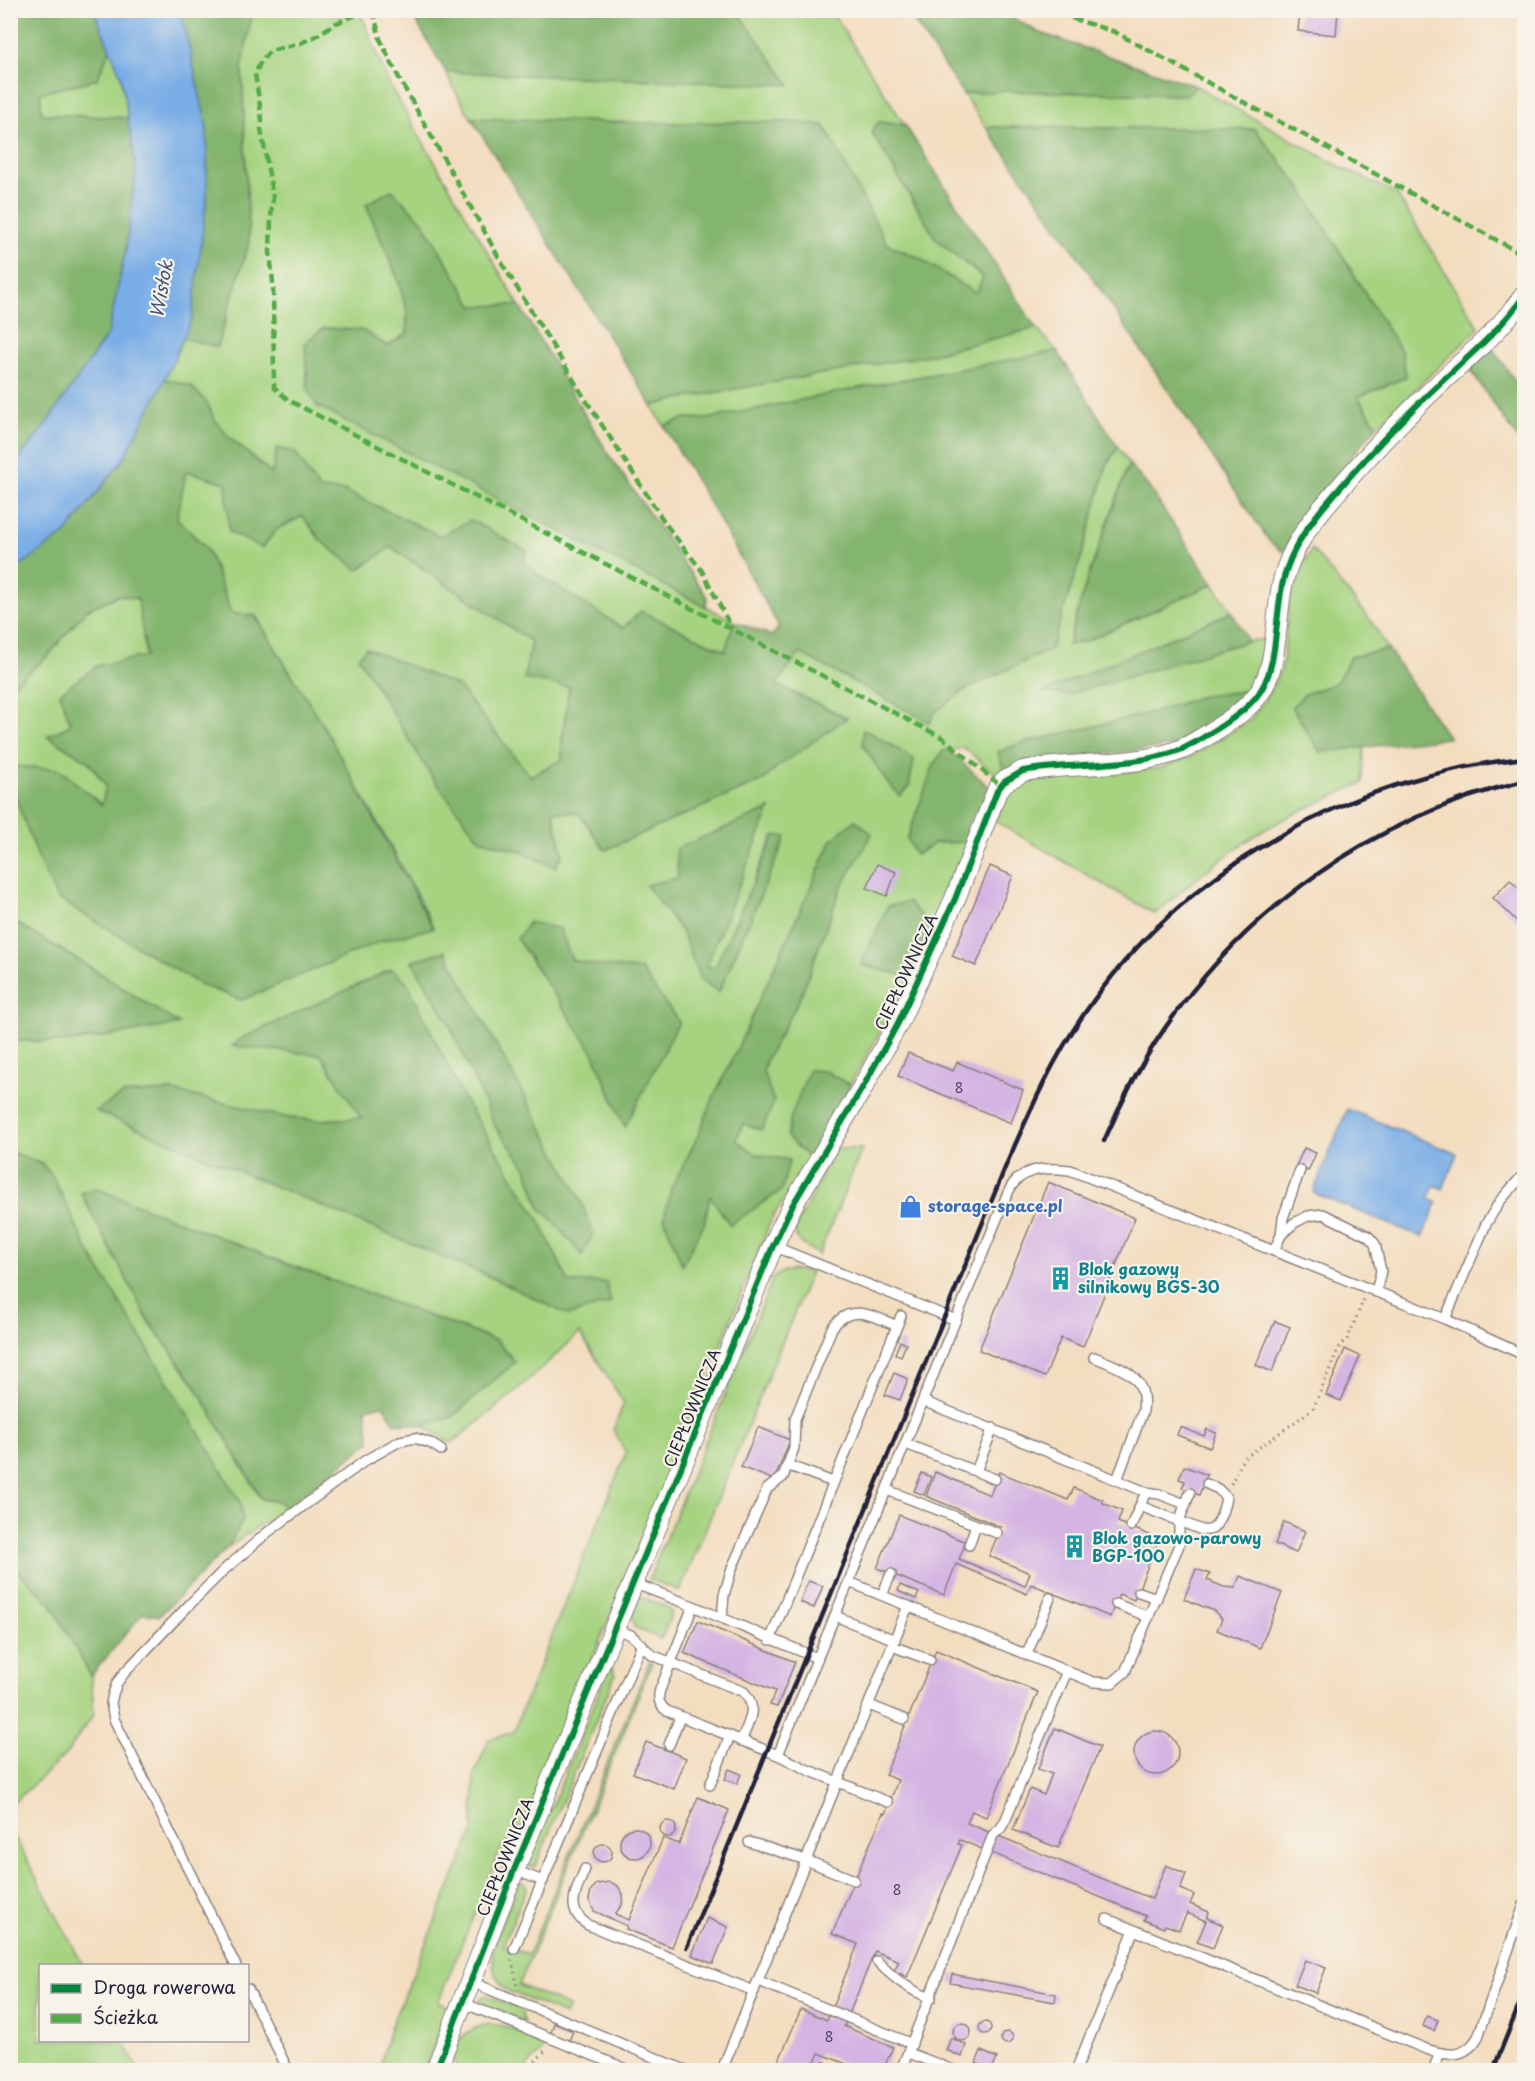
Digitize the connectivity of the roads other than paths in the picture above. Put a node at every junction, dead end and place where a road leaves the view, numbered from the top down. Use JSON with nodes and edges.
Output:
{"nodes":[{"id":1,"x":1524,"y":296,"type":"edge"},
{"id":2,"x":1300,"y":1170,"type":"dead end"},
{"id":3,"x":1524,"y":1174,"type":"edge"},
{"id":4,"x":1281,"y":1235,"type":"junction"},
{"id":5,"x":773,"y":1246,"type":"junction"},
{"id":6,"x":1274,"y":1251,"type":"junction"},
{"id":7,"x":1372,"y":1291,"type":"junction"},
{"id":8,"x":901,"y":1316,"type":"dead end"},
{"id":9,"x":1445,"y":1319,"type":"junction"},
{"id":10,"x":956,"y":1320,"type":"junction"},
{"id":11,"x":897,"y":1326,"type":"junction"},
{"id":12,"x":1524,"y":1355,"type":"edge"},
{"id":13,"x":1094,"y":1357,"type":"dead end"},
{"id":14,"x":922,"y":1401,"type":"junction"},
{"id":15,"x":993,"y":1428,"type":"junction"},
{"id":16,"x":906,"y":1444,"type":"junction"},
{"id":17,"x":441,"y":1450,"type":"dead end"},
{"id":18,"x":787,"y":1465,"type":"junction"},
{"id":19,"x":976,"y":1471,"type":"junction"},
{"id":20,"x":995,"y":1479,"type":"dead end"},
{"id":21,"x":1117,"y":1480,"type":"junction"},
{"id":22,"x":833,"y":1482,"type":"junction"},
{"id":23,"x":1207,"y":1484,"type":"dead end"},
{"id":24,"x":887,"y":1490,"type":"junction"},
{"id":25,"x":1146,"y":1492,"type":"junction"},
{"id":26,"x":1190,"y":1493,"type":"dead end"},
{"id":27,"x":1185,"y":1504,"type":"junction"},
{"id":28,"x":1140,"y":1506,"type":"junction"},
{"id":29,"x":1179,"y":1521,"type":"junction"},
{"id":30,"x":976,"y":1525,"type":"junction"},
{"id":31,"x":1131,"y":1526,"type":"dead end"},
{"id":32,"x":997,"y":1533,"type":"dead end"},
{"id":33,"x":969,"y":1545,"type":"dead end"},
{"id":34,"x":891,"y":1574,"type":"dead end"},
{"id":35,"x":849,"y":1582,"type":"junction"},
{"id":36,"x":633,"y":1583,"type":"junction"},
{"id":37,"x":1139,"y":1592,"type":"dead end"},
{"id":38,"x":882,"y":1595,"type":"junction"},
{"id":39,"x":1050,"y":1598,"type":"dead end"},
{"id":40,"x":1157,"y":1598,"type":"junction"},
{"id":41,"x":1116,"y":1604,"type":"dead end"},
{"id":42,"x":693,"y":1606,"type":"junction"},
{"id":43,"x":908,"y":1606,"type":"junction"},
{"id":44,"x":835,"y":1616,"type":"junction"},
{"id":45,"x":1149,"y":1617,"type":"junction"},
{"id":46,"x":722,"y":1618,"type":"junction"},
{"id":47,"x":615,"y":1629,"type":"junction"},
{"id":48,"x":770,"y":1640,"type":"junction"},
{"id":49,"x":893,"y":1643,"type":"junction"},
{"id":50,"x":642,"y":1644,"type":"junction"},
{"id":51,"x":1027,"y":1654,"type":"junction"},
{"id":52,"x":817,"y":1658,"type":"junction"},
{"id":53,"x":930,"y":1660,"type":"dead end"},
{"id":54,"x":670,"y":1662,"type":"junction"},
{"id":55,"x":1067,"y":1671,"type":"junction"},
{"id":56,"x":869,"y":1705,"type":"junction"},
{"id":57,"x":680,"y":1717,"type":"junction"},
{"id":58,"x":904,"y":1719,"type":"dead end"},
{"id":59,"x":730,"y":1736,"type":"junction"},
{"id":60,"x":741,"y":1741,"type":"junction"},
{"id":61,"x":669,"y":1745,"type":"dead end"},
{"id":62,"x":778,"y":1755,"type":"junction"},
{"id":63,"x":838,"y":1781,"type":"junction"},
{"id":64,"x":710,"y":1785,"type":"dead end"},
{"id":65,"x":888,"y":1802,"type":"dead end"},
{"id":66,"x":748,"y":1842,"type":"dead end"},
{"id":67,"x":807,"y":1860,"type":"junction"},
{"id":68,"x":585,"y":1869,"type":"dead end"},
{"id":69,"x":514,"y":1870,"type":"junction"},
{"id":70,"x":854,"y":1880,"type":"dead end"},
{"id":71,"x":543,"y":1881,"type":"junction"},
{"id":72,"x":1524,"y":1905,"type":"edge"},
{"id":73,"x":1107,"y":1919,"type":"dead end"},
{"id":74,"x":1134,"y":1930,"type":"junction"},
{"id":75,"x":514,"y":1949,"type":"road end"},
{"id":76,"x":877,"y":1961,"type":"dead end"},
{"id":77,"x":236,"y":1964,"type":"edge"},
{"id":78,"x":469,"y":1981,"type":"junction"},
{"id":79,"x":759,"y":1981,"type":"junction"},
{"id":80,"x":249,"y":1991,"type":"edge"},
{"id":81,"x":754,"y":1991,"type":"junction"},
{"id":82,"x":931,"y":1998,"type":"junction"},
{"id":83,"x":461,"y":2002,"type":"junction"},
{"id":84,"x":910,"y":2048,"type":"junction"},
{"id":85,"x":1440,"y":2054,"type":"junction"},
{"id":86,"x":948,"y":2069,"type":"edge"},
{"id":87,"x":288,"y":2070,"type":"edge"},
{"id":88,"x":435,"y":2070,"type":"edge"},
{"id":89,"x":629,"y":2070,"type":"edge"},
{"id":90,"x":684,"y":2070,"type":"edge"},
{"id":91,"x":722,"y":2070,"type":"edge"},
{"id":92,"x":901,"y":2070,"type":"edge"},
{"id":93,"x":1076,"y":2070,"type":"edge"},
{"id":94,"x":1433,"y":2070,"type":"edge"}],
"edges":[{"from":1,"to":5,"type":"street","name":"CIEPŁOWNICZA"},
{"from":2,"to":4,"type":"lane"},
{"from":3,"to":9,"type":"lane"},
{"from":4,"to":6,"type":"lane"},
{"from":4,"to":7,"type":"lane"},
{"from":5,"to":10,"type":"lane"},
{"from":5,"to":36,"type":"street","name":"CIEPŁOWNICZA"},
{"from":6,"to":7,"type":"lane"},
{"from":6,"to":10,"type":"lane"},
{"from":7,"to":9,"type":"lane"},
{"from":8,"to":11,"type":"lane"},
{"from":9,"to":12,"type":"lane"},
{"from":10,"to":14,"type":"lane"},
{"from":11,"to":18,"type":"lane"},
{"from":11,"to":22,"type":"lane"},
{"from":13,"to":21,"type":"lane"},
{"from":14,"to":15,"type":"lane"},
{"from":14,"to":16,"type":"lane"},
{"from":15,"to":19,"type":"lane"},
{"from":15,"to":21,"type":"lane"},
{"from":16,"to":19,"type":"lane"},
{"from":16,"to":24,"type":"lane"},
{"from":17,"to":77,"type":"lane"},
{"from":18,"to":22,"type":"lane"},
{"from":18,"to":46,"type":"lane"},
{"from":19,"to":20,"type":"lane"},
{"from":21,"to":25,"type":"lane"},
{"from":22,"to":48,"type":"lane"},
{"from":23,"to":29,"type":"lane"},
{"from":24,"to":30,"type":"lane"},
{"from":24,"to":35,"type":"lane"},
{"from":25,"to":27,"type":"lane"},
{"from":25,"to":28,"type":"lane"},
{"from":26,"to":27,"type":"lane"},
{"from":27,"to":29,"type":"lane"},
{"from":28,"to":29,"type":"lane"},
{"from":28,"to":31,"type":"lane"},
{"from":29,"to":40,"type":"lane"},
{"from":30,"to":32,"type":"lane"},
{"from":30,"to":33,"type":"lane"},
{"from":34,"to":38,"type":"lane"},
{"from":35,"to":38,"type":"lane"},
{"from":35,"to":44,"type":"lane"},
{"from":36,"to":42,"type":"lane"},
{"from":36,"to":47,"type":"street","name":"CIEPŁOWNICZA"},
{"from":37,"to":40,"type":"lane"},
{"from":38,"to":43,"type":"lane"},
{"from":39,"to":51,"type":"lane"},
{"from":40,"to":45,"type":"lane"},
{"from":41,"to":45,"type":"lane"},
{"from":42,"to":46,"type":"lane"},
{"from":42,"to":54,"type":"lane"},
{"from":43,"to":49,"type":"lane"},
{"from":43,"to":51,"type":"lane"},
{"from":44,"to":49,"type":"lane"},
{"from":44,"to":52,"type":"lane"},
{"from":45,"to":55,"type":"lane"},
{"from":46,"to":48,"type":"lane"},
{"from":47,"to":50,"type":"lane"},
{"from":47,"to":69,"type":"street","name":"CIEPŁOWNICZA"},
{"from":48,"to":52,"type":"lane"},
{"from":49,"to":53,"type":"lane"},
{"from":49,"to":56,"type":"lane"},
{"from":50,"to":54,"type":"lane"},
{"from":50,"to":71,"type":"lane"},
{"from":51,"to":55,"type":"lane"},
{"from":52,"to":62,"type":"lane"},
{"from":54,"to":57,"type":"lane"},
{"from":54,"to":60,"type":"lane"},
{"from":55,"to":82,"type":"lane"},
{"from":56,"to":58,"type":"lane"},
{"from":56,"to":63,"type":"lane"},
{"from":57,"to":59,"type":"lane"},
{"from":57,"to":61,"type":"lane"},
{"from":59,"to":60,"type":"lane"},
{"from":59,"to":64,"type":"lane"},
{"from":60,"to":62,"type":"lane"},
{"from":62,"to":63,"type":"lane"},
{"from":63,"to":65,"type":"lane"},
{"from":63,"to":67,"type":"lane"},
{"from":66,"to":67,"type":"lane"},
{"from":67,"to":70,"type":"lane"},
{"from":67,"to":79,"type":"lane"},
{"from":68,"to":81,"type":"lane"},
{"from":69,"to":71,"type":"lane"},
{"from":69,"to":78,"type":"street","name":"CIEPŁOWNICZA"},
{"from":71,"to":75,"type":"lane"},
{"from":72,"to":85,"type":"lane"},
{"from":73,"to":74,"type":"lane"},
{"from":74,"to":85,"type":"lane"},
{"from":74,"to":93,"type":"lane"},
{"from":76,"to":82,"type":"lane"},
{"from":78,"to":83,"type":"street","name":"CIEPŁOWNICZA"},
{"from":78,"to":90,"type":"lane"},
{"from":79,"to":81,"type":"lane"},
{"from":79,"to":84,"type":"lane"},
{"from":80,"to":87,"type":"lane"},
{"from":81,"to":91,"type":"lane"},
{"from":82,"to":84,"type":"lane"},
{"from":83,"to":88,"type":"street","name":"CIEPŁOWNICZA"},
{"from":83,"to":89,"type":"lane"},
{"from":84,"to":86,"type":"lane"},
{"from":84,"to":92,"type":"lane"},
{"from":85,"to":94,"type":"lane"}]}
